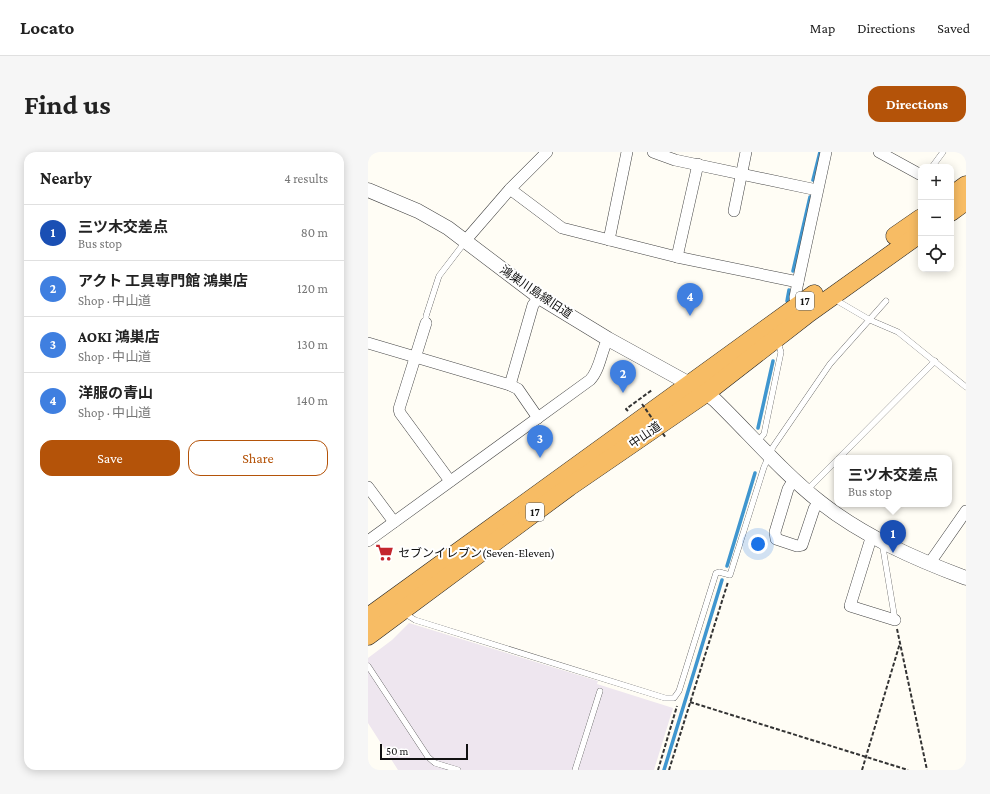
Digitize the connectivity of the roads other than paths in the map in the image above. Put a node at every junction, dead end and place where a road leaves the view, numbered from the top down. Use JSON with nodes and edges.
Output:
{"nodes":[{"id":1,"x":547,"y":152,"type":"edge"},
{"id":2,"x":627,"y":152,"type":"edge"},
{"id":3,"x":653,"y":152,"type":"edge"},
{"id":4,"x":746,"y":152,"type":"edge"},
{"id":5,"x":826,"y":152,"type":"edge"},
{"id":6,"x":878,"y":152,"type":"edge"},
{"id":7,"x":943,"y":152,"type":"edge"},
{"id":8,"x":676,"y":156,"type":"edge"},
{"id":9,"x":698,"y":164,"type":"junction"},
{"id":10,"x":934,"y":164,"type":"edge"},
{"id":11,"x":918,"y":173,"type":"edge"},
{"id":12,"x":741,"y":174,"type":"junction"},
{"id":13,"x":966,"y":186,"type":"edge"},
{"id":14,"x":510,"y":189,"type":"junction"},
{"id":15,"x":368,"y":190,"type":"edge"},
{"id":16,"x":818,"y":190,"type":"junction"},
{"id":17,"x":954,"y":194,"type":"edge"},
{"id":18,"x":966,"y":201,"type":"edge"},
{"id":19,"x":954,"y":210,"type":"edge"},
{"id":20,"x":734,"y":211,"type":"dead end"},
{"id":21,"x":918,"y":220,"type":"edge"},
{"id":22,"x":918,"y":235,"type":"edge"},
{"id":23,"x":609,"y":240,"type":"junction"},
{"id":24,"x":465,"y":241,"type":"junction"},
{"id":25,"x":677,"y":257,"type":"junction"},
{"id":26,"x":798,"y":282,"type":"junction"},
{"id":27,"x":539,"y":297,"type":"junction"},
{"id":28,"x":830,"y":298,"type":"junction"},
{"id":29,"x":886,"y":301,"type":"dead end"},
{"id":30,"x":797,"y":306,"type":"junction"},
{"id":31,"x":870,"y":320,"type":"junction"},
{"id":32,"x":426,"y":323,"type":"joint"},
{"id":33,"x":776,"y":338,"type":"junction"},
{"id":34,"x":608,"y":339,"type":"junction"},
{"id":35,"x":368,"y":343,"type":"edge"},
{"id":36,"x":416,"y":358,"type":"junction"},
{"id":37,"x":935,"y":361,"type":"junction"},
{"id":38,"x":510,"y":385,"type":"junction"},
{"id":39,"x":966,"y":387,"type":"edge"},
{"id":40,"x":698,"y":389,"type":"junction"},
{"id":41,"x":538,"y":418,"type":"junction"},
{"id":42,"x":757,"y":442,"type":"junction"},
{"id":43,"x":770,"y":455,"type":"junction"},
{"id":44,"x":842,"y":455,"type":"edge"},
{"id":45,"x":834,"y":463,"type":"edge"},
{"id":46,"x":794,"y":479,"type":"junction"},
{"id":47,"x":450,"y":481,"type":"junction"},
{"id":48,"x":368,"y":487,"type":"edge"},
{"id":49,"x":807,"y":490,"type":"junction"},
{"id":50,"x":819,"y":501,"type":"junction"},
{"id":51,"x":966,"y":511,"type":"edge"},
{"id":52,"x":394,"y":522,"type":"junction"},
{"id":53,"x":877,"y":538,"type":"junction"},
{"id":54,"x":368,"y":541,"type":"edge"},
{"id":55,"x":929,"y":564,"type":"junction"},
{"id":56,"x":966,"y":578,"type":"edge"},
{"id":57,"x":402,"y":612,"type":"junction"},
{"id":58,"x":368,"y":617,"type":"edge"},
{"id":59,"x":895,"y":620,"type":"joint"},
{"id":60,"x":368,"y":636,"type":"edge"},
{"id":61,"x":368,"y":666,"type":"edge"},
{"id":62,"x":600,"y":691,"type":"dead end"},
{"id":63,"x":458,"y":770,"type":"edge"},
{"id":64,"x":575,"y":770,"type":"edge"}],
"edges":[{"from":1,"to":14,"type":"street"},
{"from":2,"to":23,"type":"street"},
{"from":3,"to":8,"type":"street"},
{"from":4,"to":12,"type":"street"},
{"from":5,"to":16,"type":"street"},
{"from":6,"to":11,"type":"street"},
{"from":7,"to":10,"type":"lane"},
{"from":8,"to":9,"type":"street"},
{"from":9,"to":12,"type":"street"},
{"from":9,"to":25,"type":"street"},
{"from":12,"to":16,"type":"street"},
{"from":12,"to":20,"type":"street"},
{"from":13,"to":17,"type":"highway"},
{"from":14,"to":23,"type":"street"},
{"from":14,"to":24,"type":"street"},
{"from":15,"to":24,"type":"street","name":"鴻巣川島線旧道"},
{"from":16,"to":26,"type":"street"},
{"from":18,"to":19,"type":"highway"},
{"from":21,"to":30,"type":"highway","name":"中山道","number":"17"},
{"from":22,"to":28,"type":"highway","name":"中山道","number":"17"},
{"from":23,"to":25,"type":"street"},
{"from":24,"to":27,"type":"street","name":"鴻巣川島線旧道"},
{"from":24,"to":32,"type":"lane"},
{"from":25,"to":26,"type":"street"},
{"from":26,"to":30,"type":"street"},
{"from":27,"to":34,"type":"street","name":"鴻巣川島線旧道"},
{"from":27,"to":38,"type":"street"},
{"from":28,"to":31,"type":"lane"},
{"from":28,"to":33,"type":"highway","name":"中山道","number":"17"},
{"from":29,"to":31,"type":"lane"},
{"from":30,"to":40,"type":"highway","name":"中山道","number":"17"},
{"from":31,"to":37,"type":"lane"},
{"from":31,"to":43,"type":"lane"},
{"from":32,"to":36,"type":"street"},
{"from":33,"to":40,"type":"highway","name":"中山道","number":"17"},
{"from":33,"to":42,"type":"lane"},
{"from":34,"to":40,"type":"street","name":"鴻巣川島線旧道"},
{"from":34,"to":41,"type":"street"},
{"from":35,"to":36,"type":"street"},
{"from":36,"to":38,"type":"street"},
{"from":36,"to":47,"type":"street"},
{"from":37,"to":39,"type":"lane"},
{"from":37,"to":44,"type":"lane"},
{"from":38,"to":41,"type":"street"},
{"from":40,"to":42,"type":"street","name":"鴻巣川島線旧道"},
{"from":40,"to":57,"type":"highway","name":"中山道","number":"17"},
{"from":40,"to":58,"type":"highway","name":"中山道","number":"17"},
{"from":41,"to":47,"type":"street"},
{"from":42,"to":43,"type":"street","name":"鴻巣川島線旧道"},
{"from":43,"to":46,"type":"street","name":"鴻巣川島線旧道"},
{"from":43,"to":57,"type":"lane"},
{"from":45,"to":49,"type":"lane"},
{"from":46,"to":49,"type":"street","name":"鴻巣川島線旧道"},
{"from":46,"to":50,"type":"street"},
{"from":47,"to":52,"type":"street"},
{"from":48,"to":52,"type":"street"},
{"from":49,"to":50,"type":"street","name":"鴻巣川島線旧道"},
{"from":50,"to":53,"type":"street","name":"鴻巣川島線旧道"},
{"from":51,"to":55,"type":"street"},
{"from":52,"to":54,"type":"street"},
{"from":53,"to":55,"type":"street","name":"鴻巣川島線旧道"},
{"from":53,"to":59,"type":"lane"},
{"from":53,"to":59,"type":"street"},
{"from":55,"to":56,"type":"street","name":"鴻巣川島線旧道"},
{"from":57,"to":60,"type":"highway","name":"中山道","number":"17"},
{"from":61,"to":63,"type":"lane"},
{"from":62,"to":64,"type":"lane"}]}
